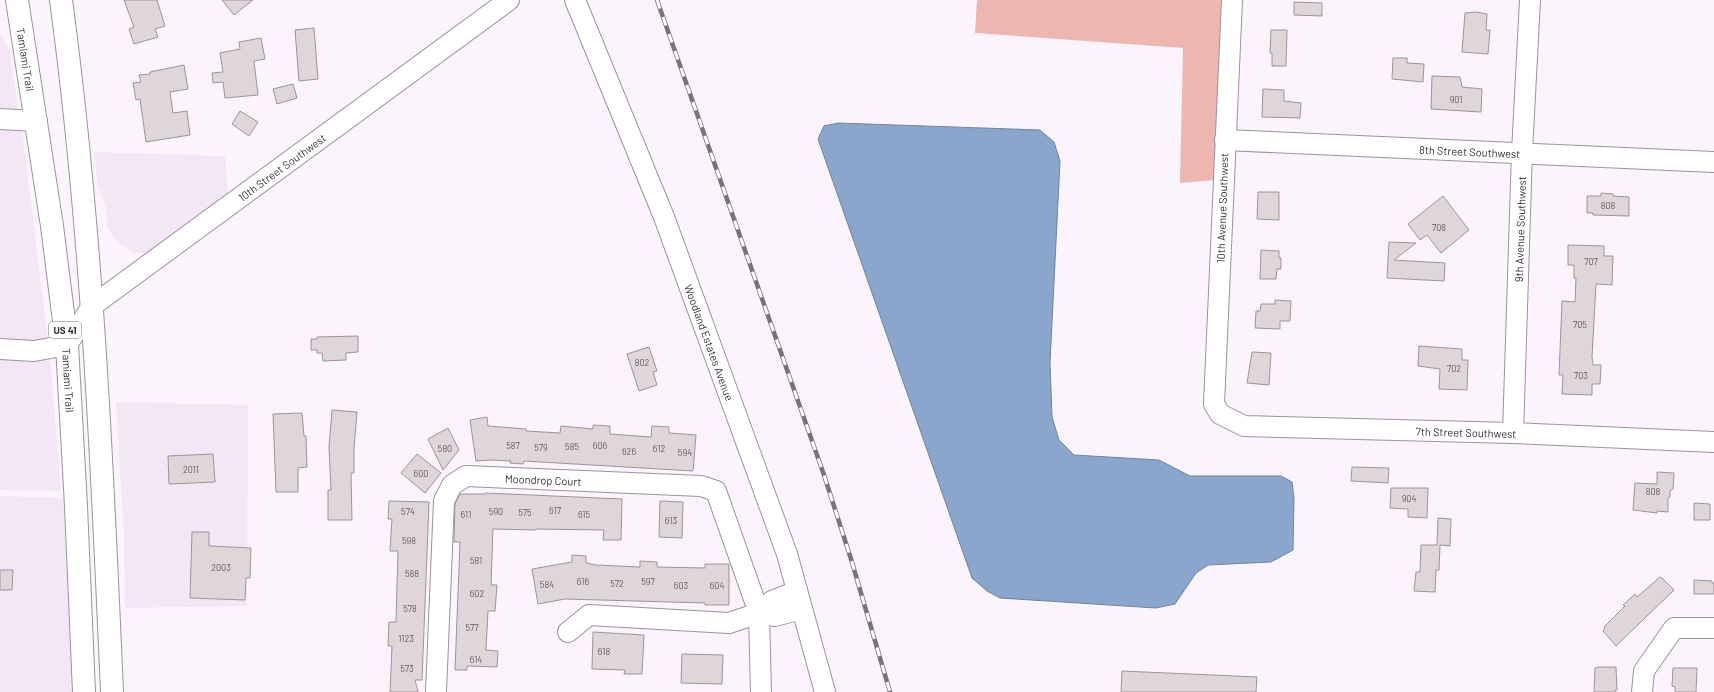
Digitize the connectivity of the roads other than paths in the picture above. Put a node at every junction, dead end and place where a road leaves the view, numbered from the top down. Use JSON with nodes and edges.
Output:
{"nodes":[{"id":1,"x":17,"y":0,"type":"edge"},
{"id":2,"x":61,"y":0,"type":"edge"},
{"id":3,"x":509,"y":0,"type":"edge"},
{"id":4,"x":576,"y":0,"type":"edge"},
{"id":5,"x":1232,"y":0,"type":"edge"},
{"id":6,"x":1530,"y":0,"type":"edge"},
{"id":7,"x":0,"y":119,"type":"edge"},
{"id":8,"x":36,"y":121,"type":"junction"},
{"id":9,"x":1225,"y":140,"type":"junction"},
{"id":10,"x":1522,"y":152,"type":"junction"},
{"id":11,"x":1714,"y":162,"type":"edge"},
{"id":12,"x":92,"y":306,"type":"junction"},
{"id":13,"x":67,"y":345,"type":"junction"},
{"id":14,"x":0,"y":349,"type":"edge"},
{"id":15,"x":1220,"y":414,"type":"joint"},
{"id":16,"x":1513,"y":433,"type":"junction"},
{"id":17,"x":1714,"y":442,"type":"edge"},
{"id":18,"x":799,"y":600,"type":"junction"},
{"id":19,"x":759,"y":614,"type":"junction"},
{"id":20,"x":1714,"y":628,"type":"edge"},
{"id":21,"x":568,"y":632,"type":"dead end"},
{"id":22,"x":84,"y":692,"type":"edge"},
{"id":23,"x":112,"y":692,"type":"edge"},
{"id":24,"x":436,"y":692,"type":"edge"},
{"id":25,"x":761,"y":692,"type":"edge"},
{"id":26,"x":825,"y":692,"type":"edge"},
{"id":27,"x":1642,"y":692,"type":"edge"}],
"edges":[{"from":1,"to":8,"type":"main road","name":"Tamiami Trail","number":"US 41"},
{"from":2,"to":12,"type":"main road","number":"US 41"},
{"from":3,"to":12,"type":"street","name":"10th Street Southwest"},
{"from":4,"to":18,"type":"street","name":"Woodland Estates Avenue"},
{"from":5,"to":9,"type":"street","name":"10th Avenue Southwest"},
{"from":6,"to":10,"type":"street","name":"9th Avenue Southwest"},
{"from":7,"to":8,"type":"street"},
{"from":8,"to":13,"type":"main road","name":"Tamiami Trail","number":"US 41"},
{"from":9,"to":10,"type":"street","name":"8th Street Southwest"},
{"from":9,"to":15,"type":"street","name":"10th Avenue Southwest"},
{"from":10,"to":11,"type":"street","name":"8th Street Southwest"},
{"from":10,"to":16,"type":"street","name":"9th Avenue Southwest"},
{"from":12,"to":13,"type":"street","name":"10th Street Southwest"},
{"from":12,"to":23,"type":"main road","number":"US 41"},
{"from":13,"to":14,"type":"street"},
{"from":13,"to":22,"type":"main road","name":"Tamiami Trail","number":"US 41"},
{"from":15,"to":16,"type":"street","name":"7th Street Southwest"},
{"from":16,"to":17,"type":"street","name":"7th Street Southwest"},
{"from":18,"to":19,"type":"street"},
{"from":18,"to":26,"type":"street","name":"Woodland Estates Avenue"},
{"from":19,"to":21,"type":"street"},
{"from":19,"to":24,"type":"street","name":"Moondrop Court"},
{"from":19,"to":25,"type":"street","name":"Moondrop Court"},
{"from":20,"to":27,"type":"street"}]}
